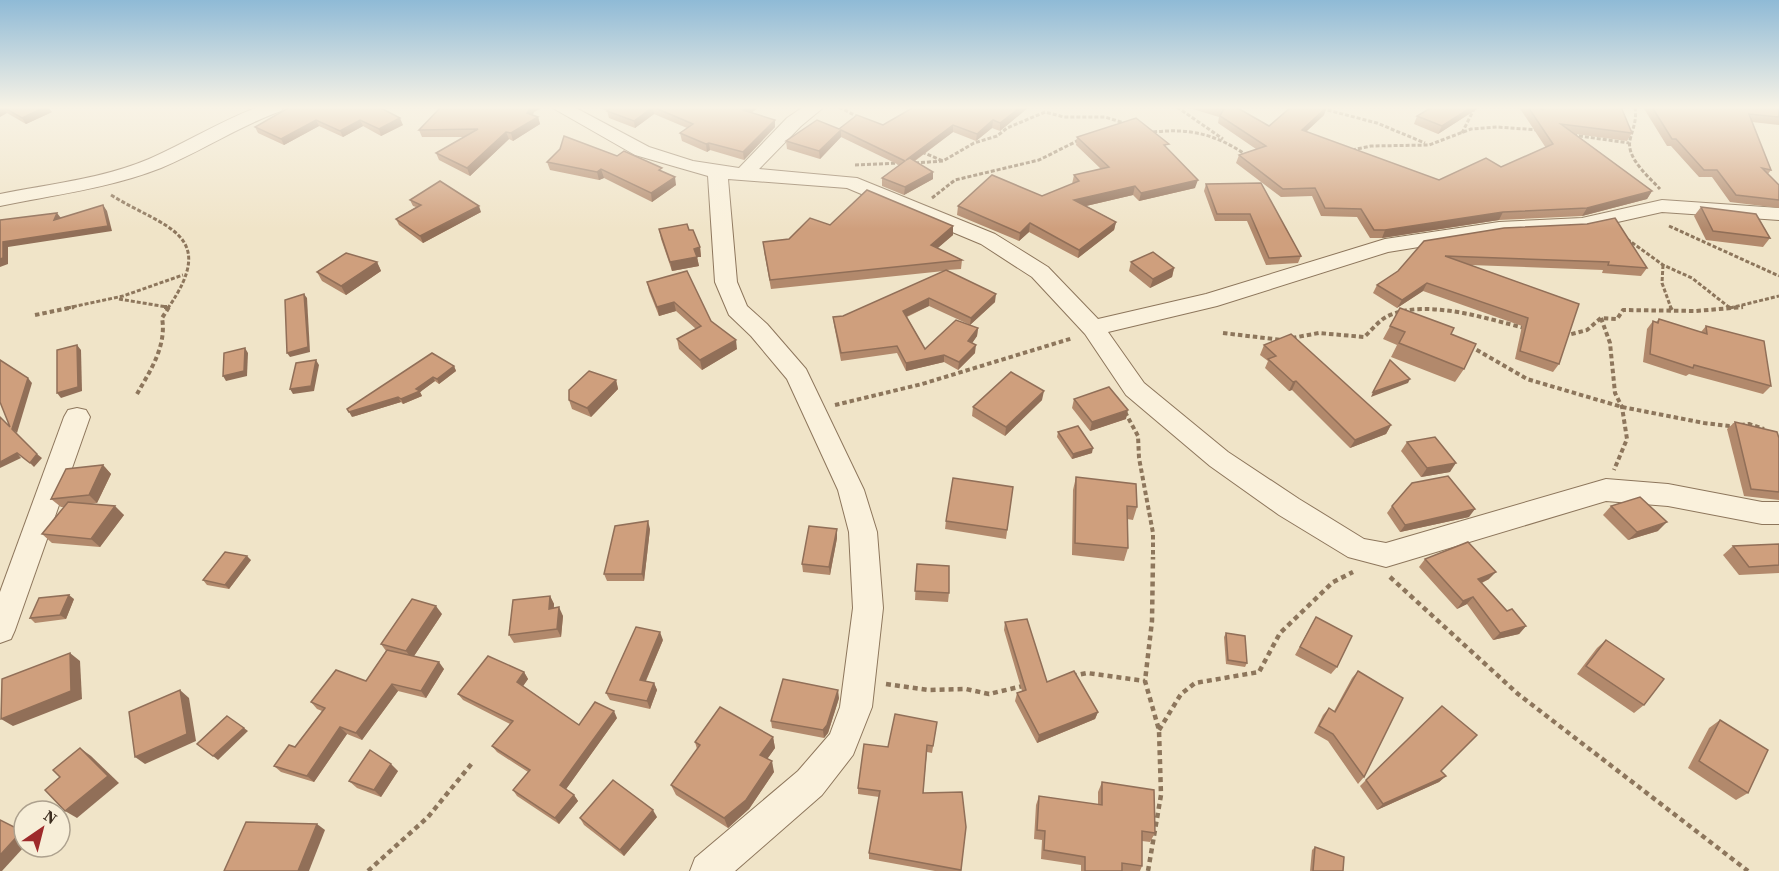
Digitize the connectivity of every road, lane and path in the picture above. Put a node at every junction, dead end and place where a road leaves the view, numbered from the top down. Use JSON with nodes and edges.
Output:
{"nodes":[{"id":1,"x":186,"y":148,"type":"edge"},
{"id":2,"x":636,"y":148,"type":"edge"},
{"id":3,"x":769,"y":148,"type":"edge"},
{"id":4,"x":913,"y":148,"type":"edge"},
{"id":5,"x":967,"y":148,"type":"edge"},
{"id":6,"x":1062,"y":148,"type":"edge"},
{"id":7,"x":1236,"y":148,"type":"edge"},
{"id":8,"x":1363,"y":148,"type":"edge"},
{"id":9,"x":1630,"y":148,"type":"edge"},
{"id":10,"x":1348,"y":151,"type":"edge"},
{"id":11,"x":1251,"y":158,"type":"edge"},
{"id":12,"x":944,"y":162,"type":"junction"},
{"id":13,"x":718,"y":172,"type":"junction"},
{"id":14,"x":746,"y":172,"type":"junction"},
{"id":15,"x":93,"y":182,"type":"junction"},
{"id":16,"x":850,"y":182,"type":"junction"},
{"id":17,"x":0,"y":200,"type":"edge"},
{"id":18,"x":930,"y":200,"type":"dead end"},
{"id":19,"x":1662,"y":206,"type":"junction"},
{"id":20,"x":1639,"y":212,"type":"junction"},
{"id":21,"x":1779,"y":214,"type":"edge"},
{"id":22,"x":1603,"y":219,"type":"junction"},
{"id":23,"x":1663,"y":266,"type":"junction"},
{"id":24,"x":184,"y":275,"type":"junction"},
{"id":25,"x":1779,"y":276,"type":"edge"},
{"id":26,"x":1779,"y":296,"type":"edge"},
{"id":27,"x":112,"y":298,"type":"junction"},
{"id":28,"x":166,"y":307,"type":"junction"},
{"id":29,"x":1731,"y":308,"type":"junction"},
{"id":30,"x":1421,"y":311,"type":"junction"},
{"id":31,"x":1672,"y":311,"type":"junction"},
{"id":32,"x":35,"y":315,"type":"dead end"},
{"id":33,"x":1427,"y":318,"type":"edge"},
{"id":34,"x":1601,"y":318,"type":"junction"},
{"id":35,"x":1093,"y":328,"type":"junction"},
{"id":36,"x":1533,"y":330,"type":"edge"},
{"id":37,"x":1223,"y":333,"type":"dead end"},
{"id":38,"x":1560,"y":337,"type":"edge"},
{"id":39,"x":1466,"y":344,"type":"edge"},
{"id":40,"x":137,"y":394,"type":"dead end"},
{"id":41,"x":1622,"y":407,"type":"junction"},
{"id":42,"x":814,"y":410,"type":"junction"},
{"id":43,"x":1125,"y":411,"type":"edge"},
{"id":44,"x":76,"y":417,"type":"dead end"},
{"id":45,"x":1772,"y":435,"type":"edge"},
{"id":46,"x":1606,"y":490,"type":"junction"},
{"id":47,"x":1779,"y":513,"type":"edge"},
{"id":48,"x":1380,"y":559,"type":"junction"},
{"id":49,"x":0,"y":630,"type":"edge"},
{"id":50,"x":1065,"y":677,"type":"edge"},
{"id":51,"x":861,"y":681,"type":"junction"},
{"id":52,"x":1145,"y":681,"type":"junction"},
{"id":53,"x":1032,"y":684,"type":"edge"},
{"id":54,"x":1159,"y":730,"type":"junction"},
{"id":55,"x":473,"y":762,"type":"dead end"},
{"id":56,"x":368,"y":871,"type":"edge"},
{"id":57,"x":708,"y":871,"type":"edge"},
{"id":58,"x":1148,"y":871,"type":"edge"},
{"id":59,"x":1748,"y":871,"type":"edge"}],
"edges":[{"from":1,"to":15,"type":"street"},
{"from":2,"to":13,"type":"street"},
{"from":3,"to":14,"type":"street"},
{"from":4,"to":12,"type":"path"},
{"from":5,"to":12,"type":"path"},
{"from":6,"to":18,"type":"path"},
{"from":7,"to":11,"type":"path"},
{"from":8,"to":10,"type":"path"},
{"from":9,"to":19,"type":"path"},
{"from":12,"to":16,"type":"path"},
{"from":13,"to":14,"type":"street"},
{"from":13,"to":42,"type":"street"},
{"from":14,"to":16,"type":"street"},
{"from":15,"to":17,"type":"street"},
{"from":15,"to":24,"type":"path"},
{"from":16,"to":35,"type":"street"},
{"from":19,"to":20,"type":"street"},
{"from":19,"to":21,"type":"street"},
{"from":20,"to":22,"type":"street"},
{"from":20,"to":25,"type":"path"},
{"from":22,"to":23,"type":"path"},
{"from":22,"to":35,"type":"street"},
{"from":23,"to":29,"type":"path"},
{"from":23,"to":31,"type":"path"},
{"from":24,"to":27,"type":"path"},
{"from":24,"to":28,"type":"path"},
{"from":26,"to":29,"type":"path"},
{"from":27,"to":28,"type":"path"},
{"from":27,"to":32,"type":"path"},
{"from":28,"to":40,"type":"path"},
{"from":29,"to":31,"type":"path"},
{"from":30,"to":33,"type":"path"},
{"from":30,"to":36,"type":"path"},
{"from":30,"to":37,"type":"path"},
{"from":31,"to":34,"type":"path"},
{"from":34,"to":38,"type":"path"},
{"from":34,"to":41,"type":"path"},
{"from":35,"to":42,"type":"path"},
{"from":35,"to":48,"type":"street"},
{"from":39,"to":41,"type":"path"},
{"from":41,"to":45,"type":"path"},
{"from":41,"to":46,"type":"path"},
{"from":42,"to":51,"type":"street"},
{"from":43,"to":52,"type":"path"},
{"from":44,"to":49,"type":"street"},
{"from":46,"to":47,"type":"street"},
{"from":46,"to":48,"type":"street"},
{"from":48,"to":54,"type":"path"},
{"from":48,"to":59,"type":"path"},
{"from":50,"to":52,"type":"path"},
{"from":51,"to":53,"type":"path"},
{"from":51,"to":57,"type":"street"},
{"from":52,"to":54,"type":"path"},
{"from":54,"to":58,"type":"path"},
{"from":55,"to":56,"type":"path"}]}
